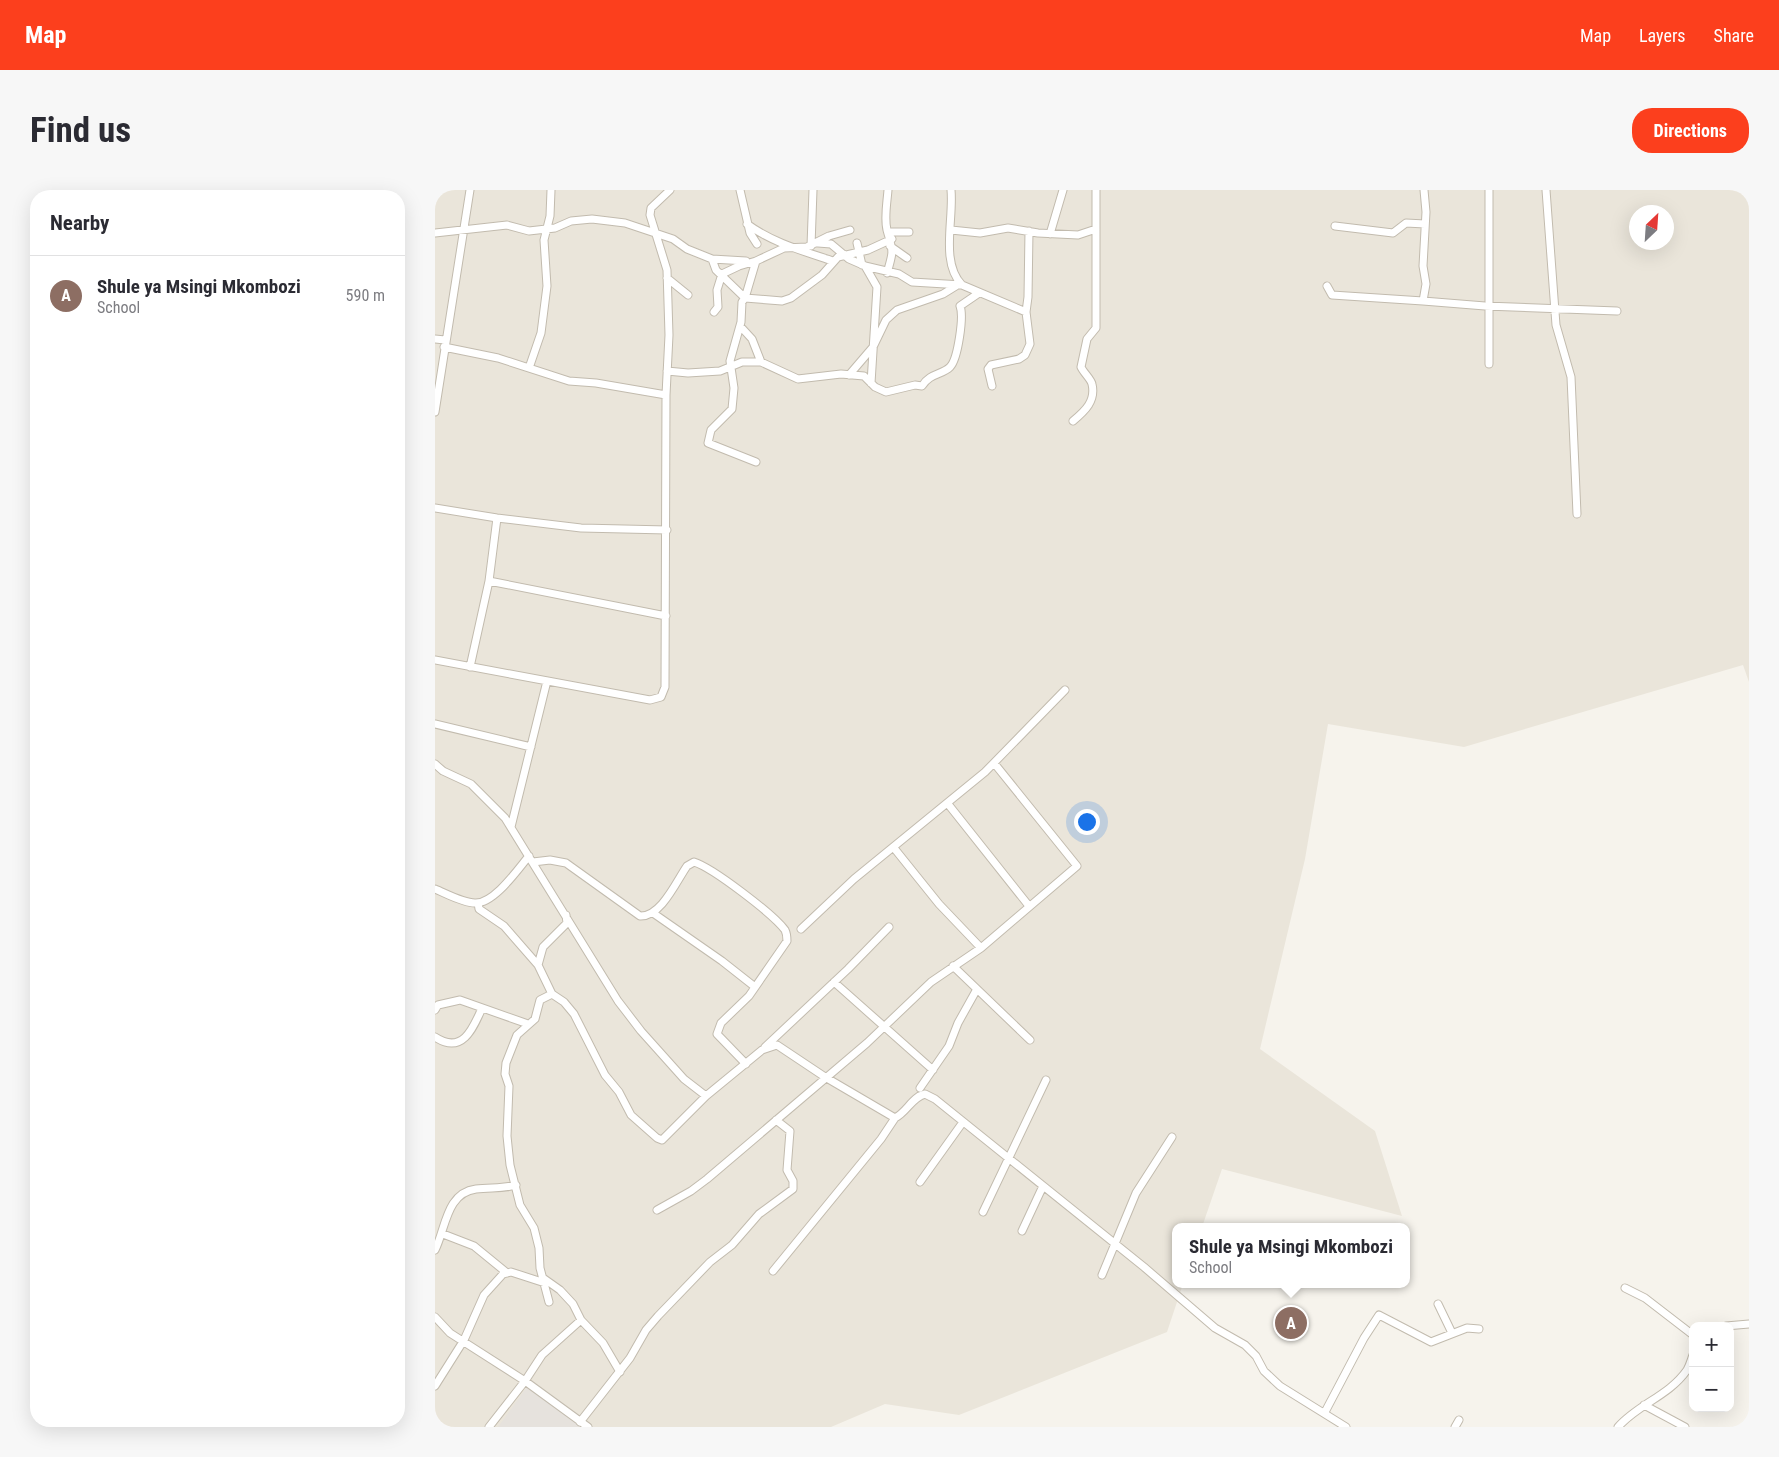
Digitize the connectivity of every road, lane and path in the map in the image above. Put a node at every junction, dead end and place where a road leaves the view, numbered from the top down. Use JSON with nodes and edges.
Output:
{"nodes":[{"id":1,"x":470,"y":190,"type":"edge"},
{"id":2,"x":551,"y":190,"type":"edge"},
{"id":3,"x":670,"y":190,"type":"edge"},
{"id":4,"x":740,"y":190,"type":"edge"},
{"id":5,"x":813,"y":190,"type":"edge"},
{"id":6,"x":888,"y":190,"type":"edge"},
{"id":7,"x":951,"y":190,"type":"edge"},
{"id":8,"x":1063,"y":190,"type":"edge"},
{"id":9,"x":1096,"y":190,"type":"edge"},
{"id":10,"x":1425,"y":190,"type":"edge"},
{"id":11,"x":1489,"y":190,"type":"edge"},
{"id":12,"x":1547,"y":190,"type":"edge"},
{"id":13,"x":747,"y":224,"type":"junction"},
{"id":14,"x":1425,"y":224,"type":"junction"},
{"id":15,"x":1335,"y":226,"type":"dead end"},
{"id":16,"x":463,"y":228,"type":"junction"},
{"id":17,"x":547,"y":229,"type":"junction"},
{"id":18,"x":1096,"y":229,"type":"junction"},
{"id":19,"x":850,"y":230,"type":"dead end"},
{"id":20,"x":951,"y":230,"type":"junction"},
{"id":21,"x":1029,"y":231,"type":"junction"},
{"id":22,"x":888,"y":232,"type":"junction"},
{"id":23,"x":909,"y":232,"type":"dead end"},
{"id":24,"x":435,"y":233,"type":"edge"},
{"id":25,"x":656,"y":234,"type":"junction"},
{"id":26,"x":1050,"y":234,"type":"junction"},
{"id":27,"x":830,"y":236,"type":"junction"},
{"id":28,"x":892,"y":239,"type":"junction"},
{"id":29,"x":883,"y":242,"type":"junction"},
{"id":30,"x":857,"y":243,"type":"dead end"},
{"id":31,"x":757,"y":244,"type":"dead end"},
{"id":32,"x":814,"y":244,"type":"junction"},
{"id":33,"x":831,"y":244,"type":"junction"},
{"id":34,"x":892,"y":247,"type":"junction"},
{"id":35,"x":790,"y":248,"type":"junction"},
{"id":36,"x":860,"y":252,"type":"junction"},
{"id":37,"x":845,"y":256,"type":"junction"},
{"id":38,"x":907,"y":258,"type":"dead end"},
{"id":39,"x":712,"y":259,"type":"junction"},
{"id":40,"x":833,"y":260,"type":"junction"},
{"id":41,"x":756,"y":261,"type":"junction"},
{"id":42,"x":864,"y":266,"type":"junction"},
{"id":43,"x":887,"y":273,"type":"junction"},
{"id":44,"x":722,"y":274,"type":"junction"},
{"id":45,"x":667,"y":278,"type":"junction"},
{"id":46,"x":959,"y":286,"type":"junction"},
{"id":47,"x":1327,"y":286,"type":"dead end"},
{"id":48,"x":979,"y":293,"type":"junction"},
{"id":49,"x":688,"y":294,"type":"dead end"},
{"id":50,"x":745,"y":298,"type":"junction"},
{"id":51,"x":1423,"y":301,"type":"junction"},
{"id":52,"x":1489,"y":306,"type":"junction"},
{"id":53,"x":1555,"y":309,"type":"junction"},
{"id":54,"x":1617,"y":311,"type":"dead end"},
{"id":55,"x":715,"y":312,"type":"dead end"},
{"id":56,"x":1026,"y":312,"type":"junction"},
{"id":57,"x":740,"y":326,"type":"junction"},
{"id":58,"x":435,"y":339,"type":"edge"},
{"id":59,"x":445,"y":344,"type":"junction"},
{"id":60,"x":873,"y":347,"type":"junction"},
{"id":61,"x":761,"y":362,"type":"junction"},
{"id":62,"x":1489,"y":364,"type":"dead end"},
{"id":63,"x":731,"y":367,"type":"junction"},
{"id":64,"x":529,"y":368,"type":"junction"},
{"id":65,"x":667,"y":371,"type":"junction"},
{"id":66,"x":849,"y":375,"type":"junction"},
{"id":67,"x":871,"y":383,"type":"junction"},
{"id":68,"x":991,"y":386,"type":"dead end"},
{"id":69,"x":666,"y":395,"type":"junction"},
{"id":70,"x":435,"y":412,"type":"edge"},
{"id":71,"x":1073,"y":421,"type":"dead end"},
{"id":72,"x":756,"y":462,"type":"dead end"},
{"id":73,"x":435,"y":508,"type":"edge"},
{"id":74,"x":1577,"y":514,"type":"dead end"},
{"id":75,"x":497,"y":518,"type":"junction"},
{"id":76,"x":667,"y":530,"type":"junction"},
{"id":77,"x":489,"y":581,"type":"junction"},
{"id":78,"x":666,"y":616,"type":"junction"},
{"id":79,"x":435,"y":660,"type":"edge"},
{"id":80,"x":470,"y":667,"type":"junction"},
{"id":81,"x":547,"y":681,"type":"junction"},
{"id":82,"x":1065,"y":690,"type":"dead end"},
{"id":83,"x":435,"y":724,"type":"edge"},
{"id":84,"x":531,"y":747,"type":"junction"},
{"id":85,"x":994,"y":763,"type":"junction"},
{"id":86,"x":435,"y":764,"type":"edge"},
{"id":87,"x":948,"y":804,"type":"junction"},
{"id":88,"x":511,"y":827,"type":"junction"},
{"id":89,"x":894,"y":848,"type":"junction"},
{"id":90,"x":531,"y":859,"type":"junction"},
{"id":91,"x":435,"y":889,"type":"edge"},
{"id":92,"x":478,"y":904,"type":"junction"},
{"id":93,"x":1029,"y":906,"type":"junction"},
{"id":94,"x":653,"y":913,"type":"junction"},
{"id":95,"x":565,"y":915,"type":"junction"},
{"id":96,"x":889,"y":927,"type":"dead end"},
{"id":97,"x":801,"y":929,"type":"dead end"},
{"id":98,"x":981,"y":948,"type":"junction"},
{"id":99,"x":538,"y":965,"type":"junction"},
{"id":100,"x":953,"y":966,"type":"junction"},
{"id":101,"x":834,"y":982,"type":"junction"},
{"id":102,"x":755,"y":987,"type":"junction"},
{"id":103,"x":977,"y":989,"type":"junction"},
{"id":104,"x":552,"y":994,"type":"junction"},
{"id":105,"x":482,"y":1008,"type":"junction"},
{"id":106,"x":435,"y":1010,"type":"edge"},
{"id":107,"x":528,"y":1024,"type":"junction"},
{"id":108,"x":884,"y":1027,"type":"junction"},
{"id":109,"x":435,"y":1037,"type":"edge"},
{"id":110,"x":1030,"y":1040,"type":"dead end"},
{"id":111,"x":762,"y":1050,"type":"junction"},
{"id":112,"x":746,"y":1064,"type":"junction"},
{"id":113,"x":933,"y":1070,"type":"junction"},
{"id":114,"x":825,"y":1077,"type":"junction"},
{"id":115,"x":1046,"y":1080,"type":"dead end"},
{"id":116,"x":920,"y":1088,"type":"dead end"},
{"id":117,"x":706,"y":1096,"type":"junction"},
{"id":118,"x":895,"y":1118,"type":"junction"},
{"id":119,"x":776,"y":1120,"type":"junction"},
{"id":120,"x":963,"y":1122,"type":"junction"},
{"id":121,"x":1172,"y":1137,"type":"dead end"},
{"id":122,"x":1009,"y":1159,"type":"junction"},
{"id":123,"x":920,"y":1182,"type":"dead end"},
{"id":124,"x":516,"y":1185,"type":"junction"},
{"id":125,"x":1043,"y":1186,"type":"junction"},
{"id":126,"x":657,"y":1210,"type":"dead end"},
{"id":127,"x":983,"y":1212,"type":"dead end"},
{"id":128,"x":1022,"y":1231,"type":"dead end"},
{"id":129,"x":443,"y":1234,"type":"junction"},
{"id":130,"x":1114,"y":1242,"type":"junction"},
{"id":131,"x":435,"y":1250,"type":"edge"},
{"id":132,"x":773,"y":1271,"type":"dead end"},
{"id":133,"x":507,"y":1273,"type":"junction"},
{"id":134,"x":1102,"y":1274,"type":"dead end"},
{"id":135,"x":544,"y":1280,"type":"junction"},
{"id":136,"x":1625,"y":1288,"type":"dead end"},
{"id":137,"x":549,"y":1302,"type":"dead end"},
{"id":138,"x":1438,"y":1304,"type":"dead end"},
{"id":139,"x":435,"y":1317,"type":"edge"},
{"id":140,"x":581,"y":1320,"type":"junction"},
{"id":141,"x":1734,"y":1324,"type":"edge"},
{"id":142,"x":1749,"y":1324,"type":"edge"},
{"id":143,"x":1479,"y":1329,"type":"dead end"},
{"id":144,"x":1689,"y":1332,"type":"edge"},
{"id":145,"x":1452,"y":1333,"type":"junction"},
{"id":146,"x":464,"y":1340,"type":"junction"},
{"id":147,"x":1689,"y":1365,"type":"edge"},
{"id":148,"x":620,"y":1372,"type":"junction"},
{"id":149,"x":525,"y":1381,"type":"junction"},
{"id":150,"x":435,"y":1386,"type":"edge"},
{"id":151,"x":1644,"y":1405,"type":"junction"},
{"id":152,"x":1325,"y":1412,"type":"junction"},
{"id":153,"x":1459,"y":1420,"type":"dead end"},
{"id":154,"x":580,"y":1422,"type":"junction"},
{"id":155,"x":489,"y":1427,"type":"edge"},
{"id":156,"x":588,"y":1427,"type":"edge"},
{"id":157,"x":1346,"y":1427,"type":"edge"},
{"id":158,"x":1455,"y":1427,"type":"edge"},
{"id":159,"x":1618,"y":1427,"type":"edge"},
{"id":160,"x":1685,"y":1427,"type":"edge"}],
"edges":[{"from":1,"to":16,"type":"street"},
{"from":2,"to":17,"type":"street"},
{"from":3,"to":25,"type":"street"},
{"from":4,"to":13,"type":"street"},
{"from":5,"to":32,"type":"street"},
{"from":6,"to":22,"type":"street"},
{"from":7,"to":20,"type":"street"},
{"from":8,"to":26,"type":"street"},
{"from":9,"to":18,"type":"street"},
{"from":10,"to":14,"type":"street"},
{"from":11,"to":52,"type":"street"},
{"from":12,"to":53,"type":"street"},
{"from":13,"to":31,"type":"street"},
{"from":13,"to":35,"type":"street"},
{"from":14,"to":15,"type":"street"},
{"from":14,"to":51,"type":"street"},
{"from":16,"to":17,"type":"street"},
{"from":16,"to":24,"type":"street"},
{"from":16,"to":59,"type":"street"},
{"from":17,"to":25,"type":"street"},
{"from":17,"to":64,"type":"street"},
{"from":18,"to":26,"type":"street"},
{"from":18,"to":71,"type":"street"},
{"from":19,"to":27,"type":"street"},
{"from":20,"to":21,"type":"street"},
{"from":20,"to":46,"type":"street"},
{"from":21,"to":26,"type":"street"},
{"from":21,"to":56,"type":"street"},
{"from":22,"to":23,"type":"street"},
{"from":22,"to":28,"type":"street"},
{"from":25,"to":39,"type":"street"},
{"from":25,"to":45,"type":"street"},
{"from":27,"to":32,"type":"street"},
{"from":27,"to":33,"type":"street"},
{"from":28,"to":29,"type":"street"},
{"from":28,"to":34,"type":"street"},
{"from":29,"to":34,"type":"street"},
{"from":29,"to":36,"type":"street"},
{"from":30,"to":36,"type":"street"},
{"from":32,"to":33,"type":"street"},
{"from":32,"to":35,"type":"street"},
{"from":33,"to":37,"type":"street"},
{"from":34,"to":38,"type":"street"},
{"from":34,"to":43,"type":"street"},
{"from":35,"to":40,"type":"street"},
{"from":35,"to":41,"type":"street"},
{"from":36,"to":37,"type":"street"},
{"from":36,"to":42,"type":"street"},
{"from":37,"to":40,"type":"street"},
{"from":37,"to":42,"type":"street"},
{"from":39,"to":41,"type":"street"},
{"from":39,"to":44,"type":"street"},
{"from":40,"to":50,"type":"street"},
{"from":41,"to":44,"type":"street"},
{"from":41,"to":50,"type":"street"},
{"from":42,"to":43,"type":"street"},
{"from":42,"to":60,"type":"street"},
{"from":43,"to":46,"type":"street"},
{"from":44,"to":50,"type":"street"},
{"from":44,"to":55,"type":"street"},
{"from":45,"to":49,"type":"street"},
{"from":45,"to":65,"type":"street"},
{"from":46,"to":48,"type":"street"},
{"from":46,"to":60,"type":"street"},
{"from":47,"to":51,"type":"street"},
{"from":48,"to":56,"type":"street"},
{"from":48,"to":67,"type":"street"},
{"from":50,"to":57,"type":"street"},
{"from":51,"to":52,"type":"street"},
{"from":52,"to":53,"type":"street"},
{"from":52,"to":62,"type":"street"},
{"from":53,"to":54,"type":"street"},
{"from":53,"to":74,"type":"street"},
{"from":56,"to":68,"type":"street"},
{"from":57,"to":61,"type":"street"},
{"from":57,"to":63,"type":"street"},
{"from":58,"to":59,"type":"street"},
{"from":59,"to":64,"type":"street"},
{"from":59,"to":70,"type":"street"},
{"from":60,"to":66,"type":"street"},
{"from":60,"to":67,"type":"street"},
{"from":61,"to":63,"type":"street"},
{"from":61,"to":66,"type":"street"},
{"from":63,"to":65,"type":"street"},
{"from":63,"to":72,"type":"street"},
{"from":64,"to":69,"type":"street"},
{"from":65,"to":69,"type":"street"},
{"from":66,"to":67,"type":"street"},
{"from":69,"to":76,"type":"street"},
{"from":73,"to":75,"type":"street"},
{"from":75,"to":76,"type":"street"},
{"from":75,"to":77,"type":"street"},
{"from":76,"to":78,"type":"street"},
{"from":77,"to":78,"type":"street"},
{"from":77,"to":80,"type":"street"},
{"from":78,"to":81,"type":"street"},
{"from":79,"to":80,"type":"street"},
{"from":80,"to":81,"type":"street"},
{"from":81,"to":84,"type":"street"},
{"from":82,"to":85,"type":"street"},
{"from":83,"to":84,"type":"street"},
{"from":84,"to":88,"type":"street"},
{"from":85,"to":87,"type":"street"},
{"from":85,"to":93,"type":"street"},
{"from":86,"to":88,"type":"street"},
{"from":87,"to":89,"type":"street"},
{"from":87,"to":93,"type":"street"},
{"from":88,"to":90,"type":"street"},
{"from":89,"to":97,"type":"street"},
{"from":89,"to":98,"type":"street"},
{"from":90,"to":92,"type":"street"},
{"from":90,"to":94,"type":"street"},
{"from":90,"to":95,"type":"street"},
{"from":91,"to":92,"type":"street"},
{"from":92,"to":99,"type":"street"},
{"from":93,"to":98,"type":"street"},
{"from":94,"to":102,"type":"street"},
{"from":94,"to":102,"type":"street"},
{"from":95,"to":99,"type":"street"},
{"from":95,"to":117,"type":"street"},
{"from":96,"to":101,"type":"street"},
{"from":98,"to":100,"type":"street"},
{"from":99,"to":104,"type":"street"},
{"from":100,"to":103,"type":"street"},
{"from":100,"to":108,"type":"street"},
{"from":101,"to":108,"type":"street"},
{"from":101,"to":111,"type":"street"},
{"from":102,"to":112,"type":"street"},
{"from":103,"to":110,"type":"street"},
{"from":103,"to":113,"type":"street"},
{"from":104,"to":107,"type":"street"},
{"from":104,"to":117,"type":"street"},
{"from":105,"to":106,"type":"street"},
{"from":105,"to":107,"type":"street"},
{"from":105,"to":109,"type":"street"},
{"from":107,"to":124,"type":"street"},
{"from":108,"to":113,"type":"street"},
{"from":108,"to":114,"type":"street"},
{"from":111,"to":112,"type":"street"},
{"from":111,"to":114,"type":"street"},
{"from":112,"to":117,"type":"street"},
{"from":113,"to":116,"type":"street"},
{"from":114,"to":118,"type":"street"},
{"from":114,"to":119,"type":"street"},
{"from":115,"to":122,"type":"street"},
{"from":118,"to":120,"type":"street"},
{"from":118,"to":132,"type":"street"},
{"from":119,"to":126,"type":"street"},
{"from":119,"to":148,"type":"street"},
{"from":120,"to":122,"type":"street"},
{"from":120,"to":123,"type":"street"},
{"from":121,"to":130,"type":"street"},
{"from":122,"to":125,"type":"street"},
{"from":122,"to":127,"type":"street"},
{"from":124,"to":129,"type":"street"},
{"from":124,"to":135,"type":"street"},
{"from":125,"to":128,"type":"street"},
{"from":125,"to":130,"type":"street"},
{"from":129,"to":131,"type":"street"},
{"from":129,"to":133,"type":"street"},
{"from":130,"to":134,"type":"street"},
{"from":130,"to":152,"type":"street"},
{"from":133,"to":135,"type":"street"},
{"from":133,"to":146,"type":"street"},
{"from":135,"to":137,"type":"street"},
{"from":135,"to":140,"type":"street"},
{"from":136,"to":144,"type":"street"},
{"from":138,"to":145,"type":"street"},
{"from":139,"to":146,"type":"street"},
{"from":140,"to":148,"type":"street"},
{"from":140,"to":149,"type":"street"},
{"from":141,"to":142,"type":"street"},
{"from":143,"to":145,"type":"street"},
{"from":145,"to":152,"type":"street"},
{"from":146,"to":149,"type":"street"},
{"from":146,"to":150,"type":"street"},
{"from":147,"to":151,"type":"street"},
{"from":148,"to":154,"type":"street"},
{"from":149,"to":154,"type":"street"},
{"from":149,"to":155,"type":"street"},
{"from":151,"to":159,"type":"street"},
{"from":151,"to":160,"type":"street"},
{"from":152,"to":157,"type":"street"},
{"from":153,"to":158,"type":"street"},
{"from":154,"to":156,"type":"street"}]}
